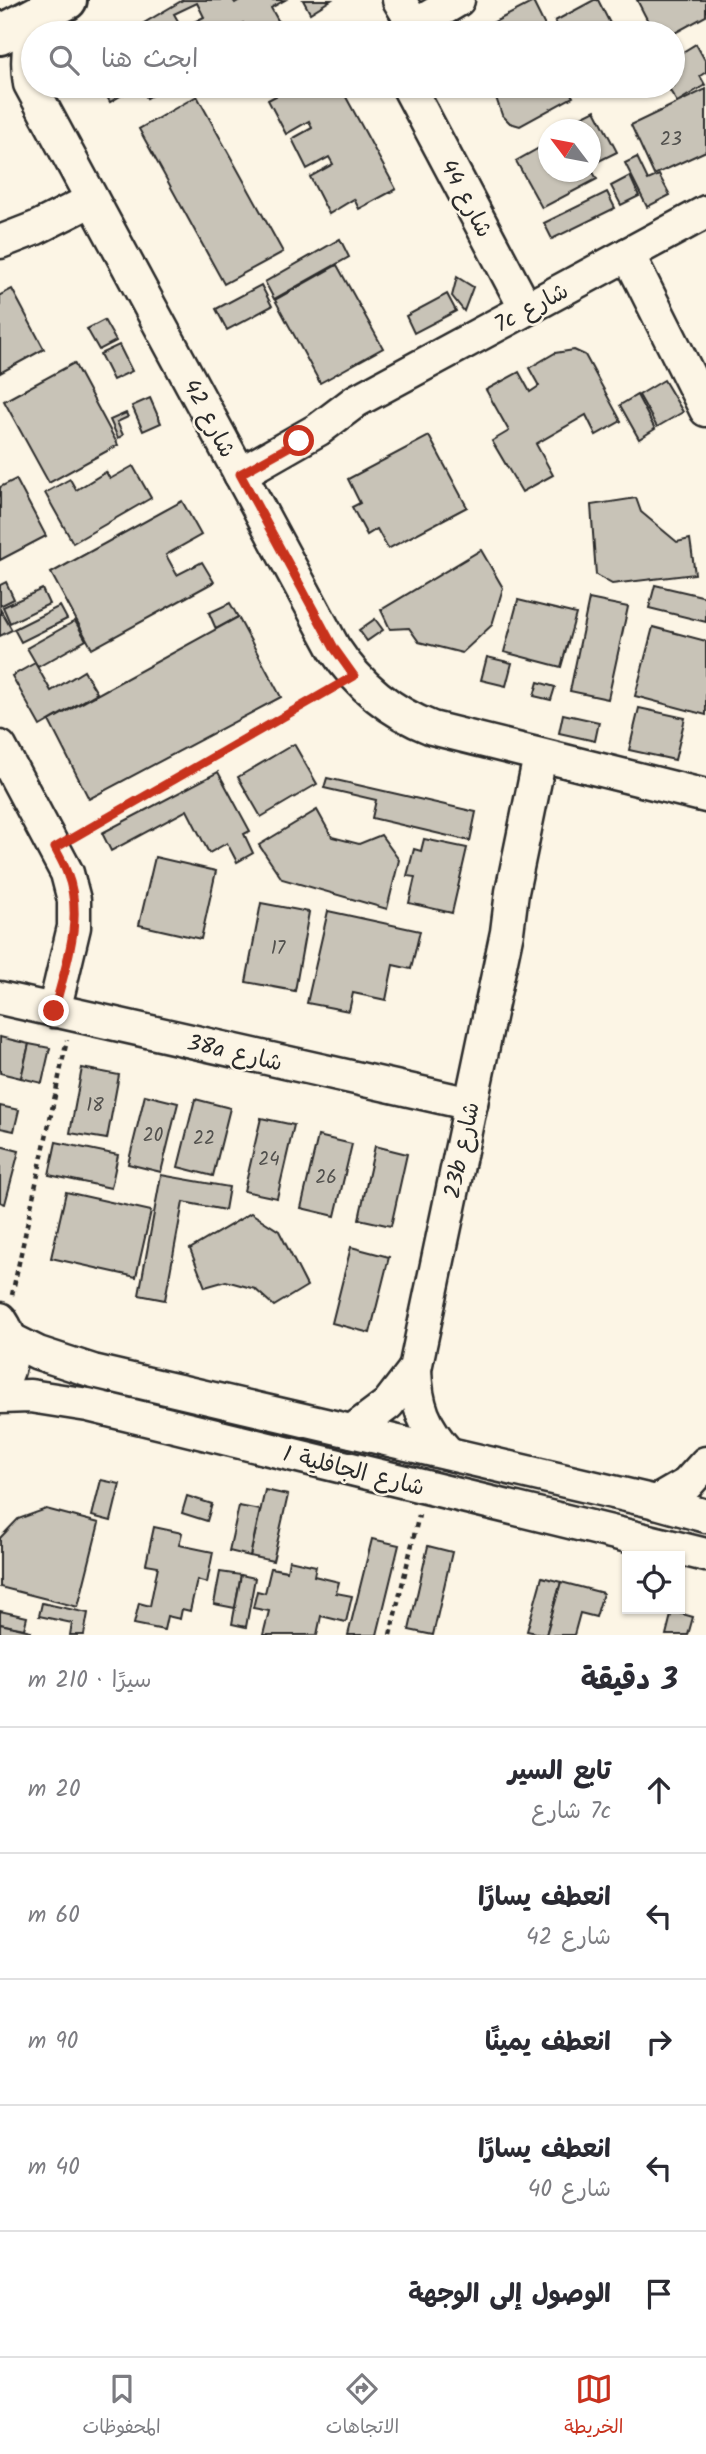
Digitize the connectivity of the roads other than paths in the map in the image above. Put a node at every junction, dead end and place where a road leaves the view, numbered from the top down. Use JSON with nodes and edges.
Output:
{"nodes":[{"id":1,"x":399,"y":0,"type":"edge"},
{"id":2,"x":458,"y":0,"type":"edge"},
{"id":3,"x":52,"y":8,"type":"edge"},
{"id":4,"x":27,"y":21,"type":"edge"},
{"id":5,"x":410,"y":21,"type":"edge"},
{"id":6,"x":428,"y":21,"type":"edge"},
{"id":7,"x":21,"y":24,"type":"edge"},
{"id":8,"x":0,"y":35,"type":"edge"},
{"id":9,"x":0,"y":64,"type":"edge"},
{"id":10,"x":21,"y":78,"type":"edge"},
{"id":11,"x":38,"y":98,"type":"edge"},
{"id":12,"x":414,"y":98,"type":"edge"},
{"id":13,"x":88,"y":192,"type":"junction"},
{"id":14,"x":706,"y":212,"type":"edge"},
{"id":15,"x":0,"y":232,"type":"edge"},
{"id":16,"x":0,"y":242,"type":"edge"},
{"id":17,"x":628,"y":254,"type":"junction"},
{"id":18,"x":526,"y":309,"type":"junction"},
{"id":19,"x":706,"y":410,"type":"edge"},
{"id":20,"x":236,"y":466,"type":"junction"},
{"id":21,"x":0,"y":747,"type":"edge"},
{"id":22,"x":549,"y":758,"type":"junction"},
{"id":23,"x":706,"y":796,"type":"edge"},
{"id":24,"x":0,"y":998,"type":"edge"},
{"id":25,"x":63,"y":1013,"type":"junction"},
{"id":26,"x":471,"y":1104,"type":"junction"},
{"id":27,"x":5,"y":1328,"type":"edge"},
{"id":28,"x":415,"y":1369,"type":"junction"},
{"id":29,"x":0,"y":1387,"type":"edge"},
{"id":30,"x":0,"y":1397,"type":"edge"},
{"id":31,"x":352,"y":1431,"type":"junction"},
{"id":32,"x":448,"y":1453,"type":"junction"},
{"id":33,"x":706,"y":1463,"type":"edge"},
{"id":34,"x":656,"y":1502,"type":"junction"},
{"id":35,"x":706,"y":1516,"type":"edge"},
{"id":36,"x":706,"y":1555,"type":"edge"}],
"edges":[{"from":1,"to":5,"type":"street"},
{"from":2,"to":6,"type":"street"},
{"from":3,"to":4,"type":"main road"},
{"from":7,"to":8,"type":"main road"},
{"from":9,"to":10,"type":"street","name":"شارع 42"},
{"from":11,"to":13,"type":"street","name":"شارع 42"},
{"from":12,"to":18,"type":"street","name":"شارع 44"},
{"from":13,"to":15,"type":"street"},
{"from":13,"to":16,"type":"street"},
{"from":13,"to":20,"type":"street","name":"شارع 42"},
{"from":14,"to":17,"type":"street","name":"7c شارع"},
{"from":17,"to":18,"type":"street","name":"7c شارع"},
{"from":17,"to":19,"type":"street"},
{"from":18,"to":20,"type":"street","name":"7c شارع"},
{"from":20,"to":22,"type":"street","name":"شارع 42"},
{"from":21,"to":25,"type":"street"},
{"from":22,"to":23,"type":"street","name":"شارع 42"},
{"from":22,"to":26,"type":"street","name":"23b شارع"},
{"from":24,"to":25,"type":"street","name":"38a شارع"},
{"from":25,"to":26,"type":"street","name":"38a شارع"},
{"from":26,"to":28,"type":"street","name":"23b شارع"},
{"from":27,"to":29,"type":"street"},
{"from":27,"to":31,"type":"street","name":"شارع الجافلية 1"},
{"from":28,"to":31,"type":"street","name":"23b شارع"},
{"from":28,"to":32,"type":"street","name":"23b شارع"},
{"from":30,"to":36,"type":"street","name":"شارع الجافلية 1"},
{"from":31,"to":32,"type":"street","name":"شارع الجافلية 1"},
{"from":32,"to":34,"type":"street","name":"شارع الجافلية 1"},
{"from":33,"to":34,"type":"street"},
{"from":34,"to":35,"type":"street","name":"شارع الجافلية 1"}]}
